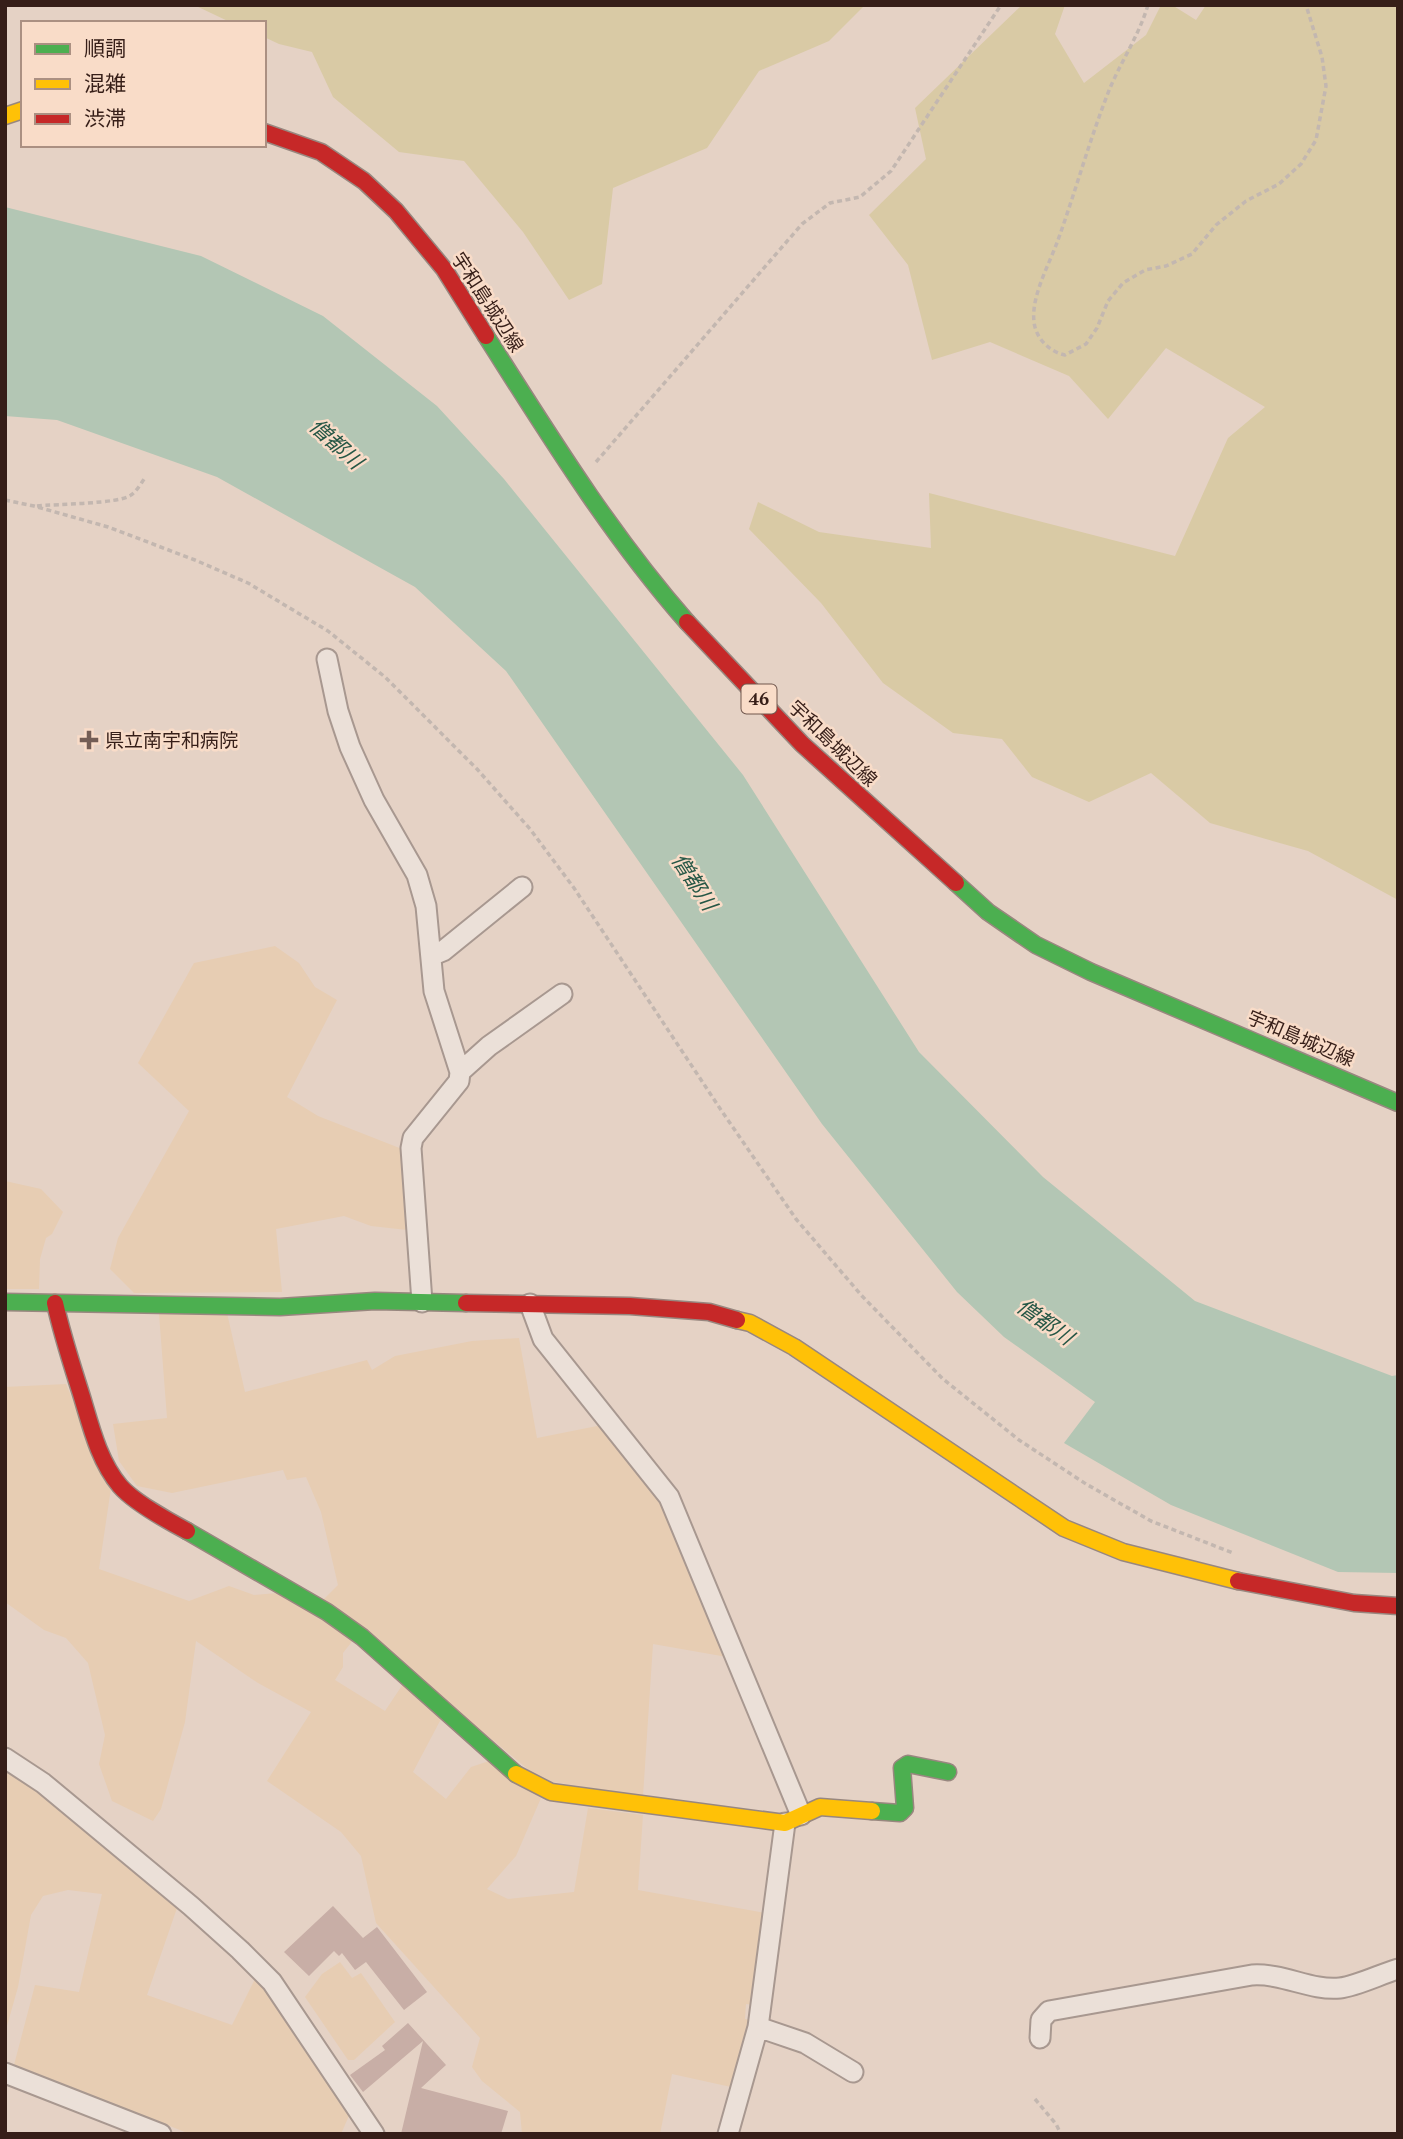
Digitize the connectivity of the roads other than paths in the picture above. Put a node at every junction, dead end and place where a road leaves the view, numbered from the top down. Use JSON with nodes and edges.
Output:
{"nodes":[{"id":1,"x":266,"y":133,"type":"edge"},
{"id":2,"x":327,"y":660,"type":"dead end"},
{"id":3,"x":522,"y":887,"type":"dead end"},
{"id":4,"x":431,"y":957,"type":"junction"},
{"id":5,"x":562,"y":994,"type":"dead end"},
{"id":6,"x":460,"y":1072,"type":"junction"},
{"id":7,"x":1398,"y":1103,"type":"edge"},
{"id":8,"x":5,"y":1302,"type":"edge"},
{"id":9,"x":422,"y":1302,"type":"junction"},
{"id":10,"x":55,"y":1303,"type":"junction"},
{"id":11,"x":530,"y":1304,"type":"junction"},
{"id":12,"x":1398,"y":1606,"type":"edge"},
{"id":13,"x":5,"y":1758,"type":"edge"},
{"id":14,"x":948,"y":1772,"type":"dead end"},
{"id":15,"x":793,"y":1819,"type":"junction"},
{"id":16,"x":1398,"y":1969,"type":"edge"},
{"id":17,"x":758,"y":2027,"type":"junction"},
{"id":18,"x":1040,"y":2038,"type":"dead end"},
{"id":19,"x":853,"y":2072,"type":"dead end"},
{"id":20,"x":5,"y":2073,"type":"edge"},
{"id":21,"x":161,"y":2134,"type":"edge"},
{"id":22,"x":374,"y":2134,"type":"edge"},
{"id":23,"x":728,"y":2134,"type":"edge"}],
"edges":[{"from":1,"to":7,"type":"street","name":"宇和島城辺線","number":"46"},
{"from":2,"to":4,"type":"street"},
{"from":3,"to":4,"type":"street"},
{"from":4,"to":6,"type":"street"},
{"from":5,"to":6,"type":"street"},
{"from":6,"to":9,"type":"street"},
{"from":8,"to":10,"type":"street"},
{"from":9,"to":10,"type":"street"},
{"from":9,"to":11,"type":"street"},
{"from":10,"to":15,"type":"street"},
{"from":11,"to":12,"type":"street"},
{"from":11,"to":15,"type":"street"},
{"from":13,"to":22,"type":"street"},
{"from":14,"to":15,"type":"street"},
{"from":15,"to":17,"type":"street"},
{"from":16,"to":18,"type":"street"},
{"from":17,"to":19,"type":"street"},
{"from":17,"to":23,"type":"street"},
{"from":20,"to":21,"type":"street"}]}
